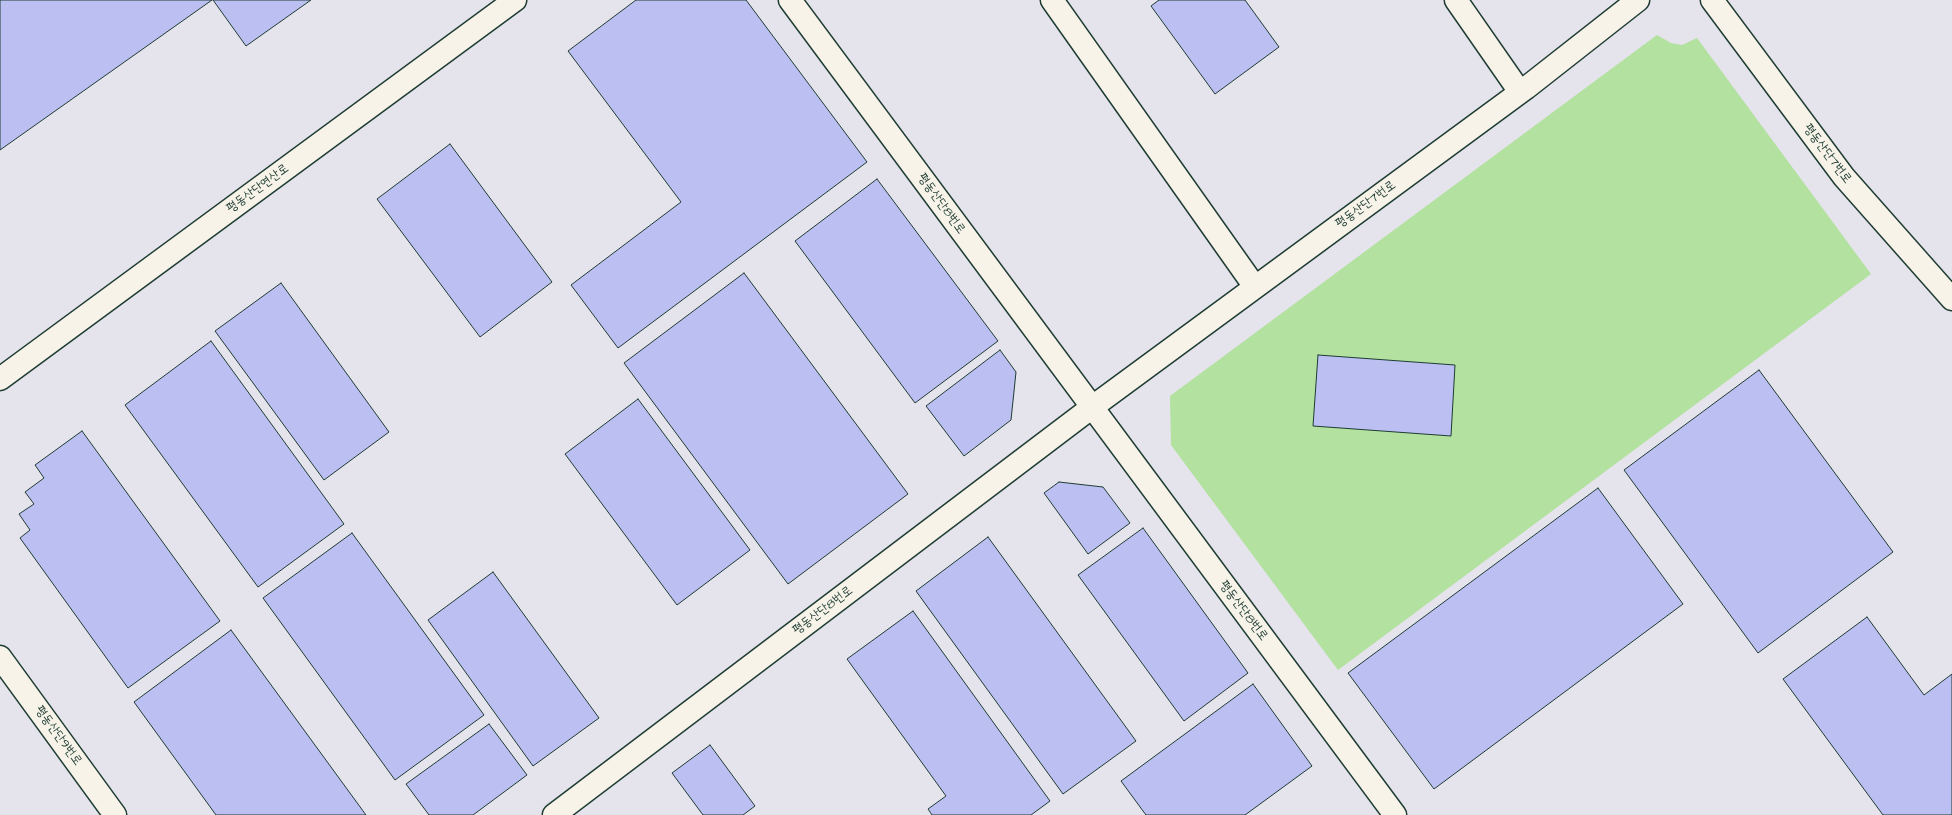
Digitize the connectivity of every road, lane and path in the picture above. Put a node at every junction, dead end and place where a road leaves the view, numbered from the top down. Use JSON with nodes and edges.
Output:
{"nodes":[{"id":1,"x":515,"y":0,"type":"edge"},
{"id":2,"x":790,"y":0,"type":"edge"},
{"id":3,"x":1052,"y":0,"type":"edge"},
{"id":4,"x":1456,"y":0,"type":"edge"},
{"id":5,"x":1638,"y":0,"type":"edge"},
{"id":6,"x":1712,"y":0,"type":"edge"},
{"id":7,"x":1520,"y":92,"type":"junction"},
{"id":8,"x":1255,"y":287,"type":"junction"},
{"id":9,"x":1952,"y":299,"type":"edge"},
{"id":10,"x":0,"y":379,"type":"edge"},
{"id":11,"x":1091,"y":408,"type":"junction"},
{"id":12,"x":0,"y":657,"type":"edge"},
{"id":13,"x":115,"y":815,"type":"edge"},
{"id":14,"x":554,"y":815,"type":"edge"},
{"id":15,"x":1395,"y":815,"type":"edge"}],
"edges":[{"from":1,"to":10,"type":"street","name":"평동산단연산로"},
{"from":2,"to":11,"type":"street","name":"평동산단8번로"},
{"from":3,"to":8,"type":"street"},
{"from":4,"to":7,"type":"street"},
{"from":5,"to":7,"type":"street","name":"평동산단7번로"},
{"from":6,"to":9,"type":"street","name":"평동산단7번로"},
{"from":7,"to":8,"type":"street","name":"평동산단7번로"},
{"from":8,"to":11,"type":"street","name":"평동산단7번로"},
{"from":11,"to":14,"type":"street","name":"평동산단8번로"},
{"from":11,"to":15,"type":"street","name":"평동산단8번로"},
{"from":12,"to":13,"type":"street","name":"평동산단9번로"}]}
